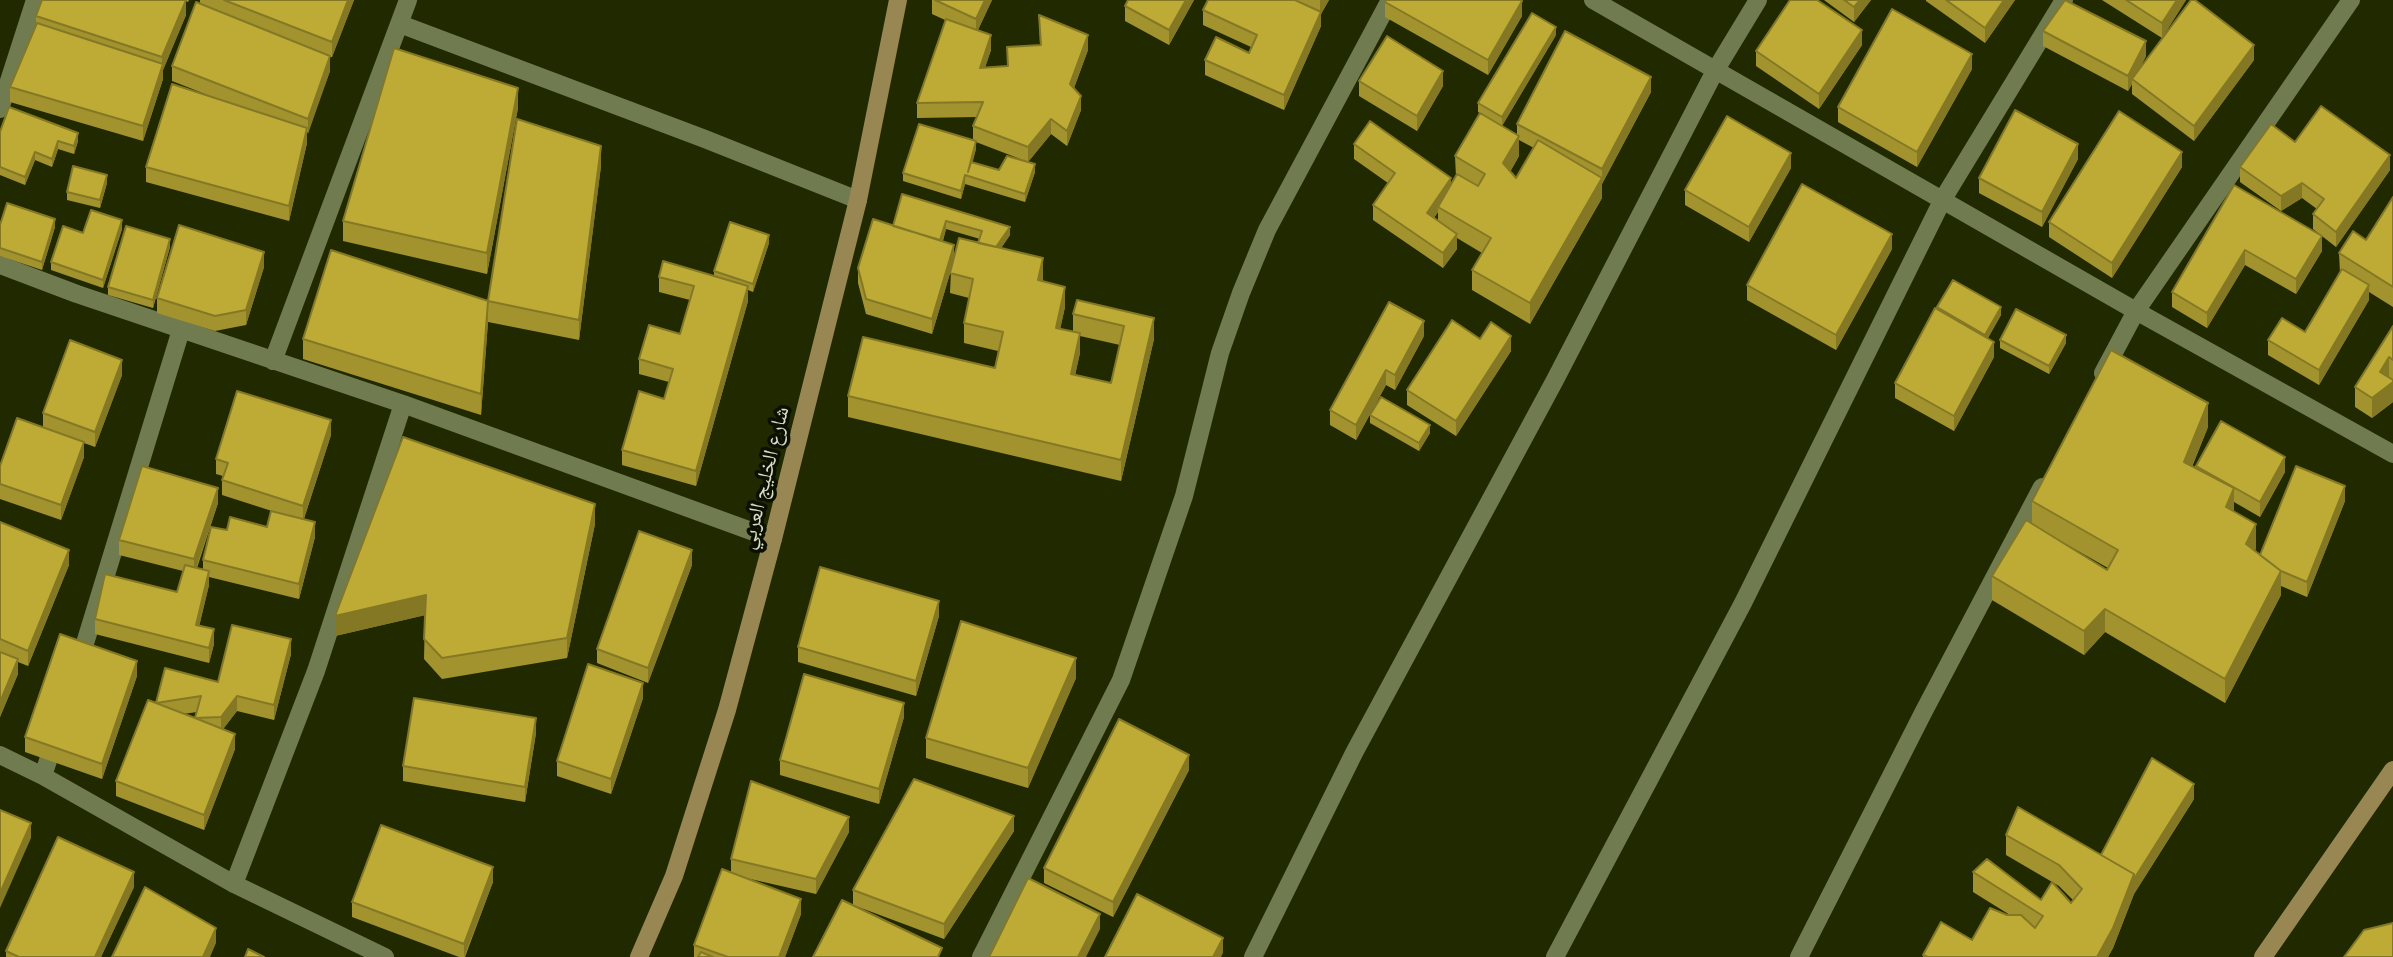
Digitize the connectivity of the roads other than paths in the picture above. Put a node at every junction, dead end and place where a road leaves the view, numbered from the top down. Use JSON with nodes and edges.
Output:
{"nodes":[{"id":1,"x":35,"y":0,"type":"edge"},
{"id":2,"x":408,"y":0,"type":"edge"},
{"id":3,"x":898,"y":0,"type":"edge"},
{"id":4,"x":1390,"y":0,"type":"edge"},
{"id":5,"x":1593,"y":0,"type":"edge"},
{"id":6,"x":1758,"y":0,"type":"edge"},
{"id":7,"x":2064,"y":0,"type":"edge"},
{"id":8,"x":2351,"y":0,"type":"edge"},
{"id":9,"x":400,"y":24,"type":"junction"},
{"id":10,"x":1715,"y":71,"type":"junction"},
{"id":11,"x":0,"y":109,"type":"edge"},
{"id":12,"x":1943,"y":199,"type":"junction"},
{"id":13,"x":858,"y":200,"type":"junction"},
{"id":14,"x":0,"y":265,"type":"edge"},
{"id":15,"x":2136,"y":311,"type":"junction"},
{"id":16,"x":181,"y":330,"type":"junction"},
{"id":17,"x":273,"y":362,"type":"junction"},
{"id":18,"x":2098,"y":384,"type":"edge"},
{"id":19,"x":403,"y":404,"type":"junction"},
{"id":20,"x":2393,"y":454,"type":"edge"},
{"id":21,"x":2052,"y":469,"type":"edge"},
{"id":22,"x":774,"y":538,"type":"junction"},
{"id":23,"x":72,"y":684,"type":"edge"},
{"id":24,"x":60,"y":723,"type":"edge"},
{"id":25,"x":0,"y":755,"type":"edge"},
{"id":26,"x":2393,"y":770,"type":"edge"},
{"id":27,"x":43,"y":776,"type":"junction"},
{"id":28,"x":234,"y":884,"type":"junction"},
{"id":29,"x":360,"y":951,"type":"edge"},
{"id":30,"x":385,"y":957,"type":"edge"},
{"id":31,"x":639,"y":957,"type":"edge"},
{"id":32,"x":981,"y":957,"type":"edge"},
{"id":33,"x":1253,"y":957,"type":"edge"},
{"id":34,"x":1555,"y":957,"type":"edge"},
{"id":35,"x":1799,"y":957,"type":"edge"},
{"id":36,"x":2263,"y":957,"type":"edge"}],
"edges":[{"from":1,"to":11,"type":"street"},
{"from":2,"to":9,"type":"street"},
{"from":3,"to":13,"type":"main road","name":"شارع الخليج العربي"},
{"from":4,"to":32,"type":"street"},
{"from":5,"to":10,"type":"street"},
{"from":6,"to":10,"type":"street"},
{"from":7,"to":12,"type":"street"},
{"from":8,"to":15,"type":"street"},
{"from":9,"to":13,"type":"street"},
{"from":9,"to":17,"type":"street"},
{"from":10,"to":12,"type":"street"},
{"from":10,"to":33,"type":"street"},
{"from":12,"to":15,"type":"street"},
{"from":12,"to":34,"type":"street"},
{"from":13,"to":22,"type":"main road","name":"شارع الخليج العربي"},
{"from":14,"to":16,"type":"street"},
{"from":15,"to":18,"type":"street"},
{"from":15,"to":20,"type":"street"},
{"from":16,"to":17,"type":"street"},
{"from":16,"to":23,"type":"street"},
{"from":17,"to":19,"type":"street"},
{"from":19,"to":22,"type":"street"},
{"from":19,"to":28,"type":"street"},
{"from":21,"to":35,"type":"street"},
{"from":22,"to":31,"type":"main road","name":"شارع الخليج العربي"},
{"from":24,"to":27,"type":"street"},
{"from":25,"to":27,"type":"street"},
{"from":26,"to":36,"type":"main road"},
{"from":27,"to":28,"type":"street"},
{"from":28,"to":29,"type":"street"},
{"from":29,"to":30,"type":"street"}]}
